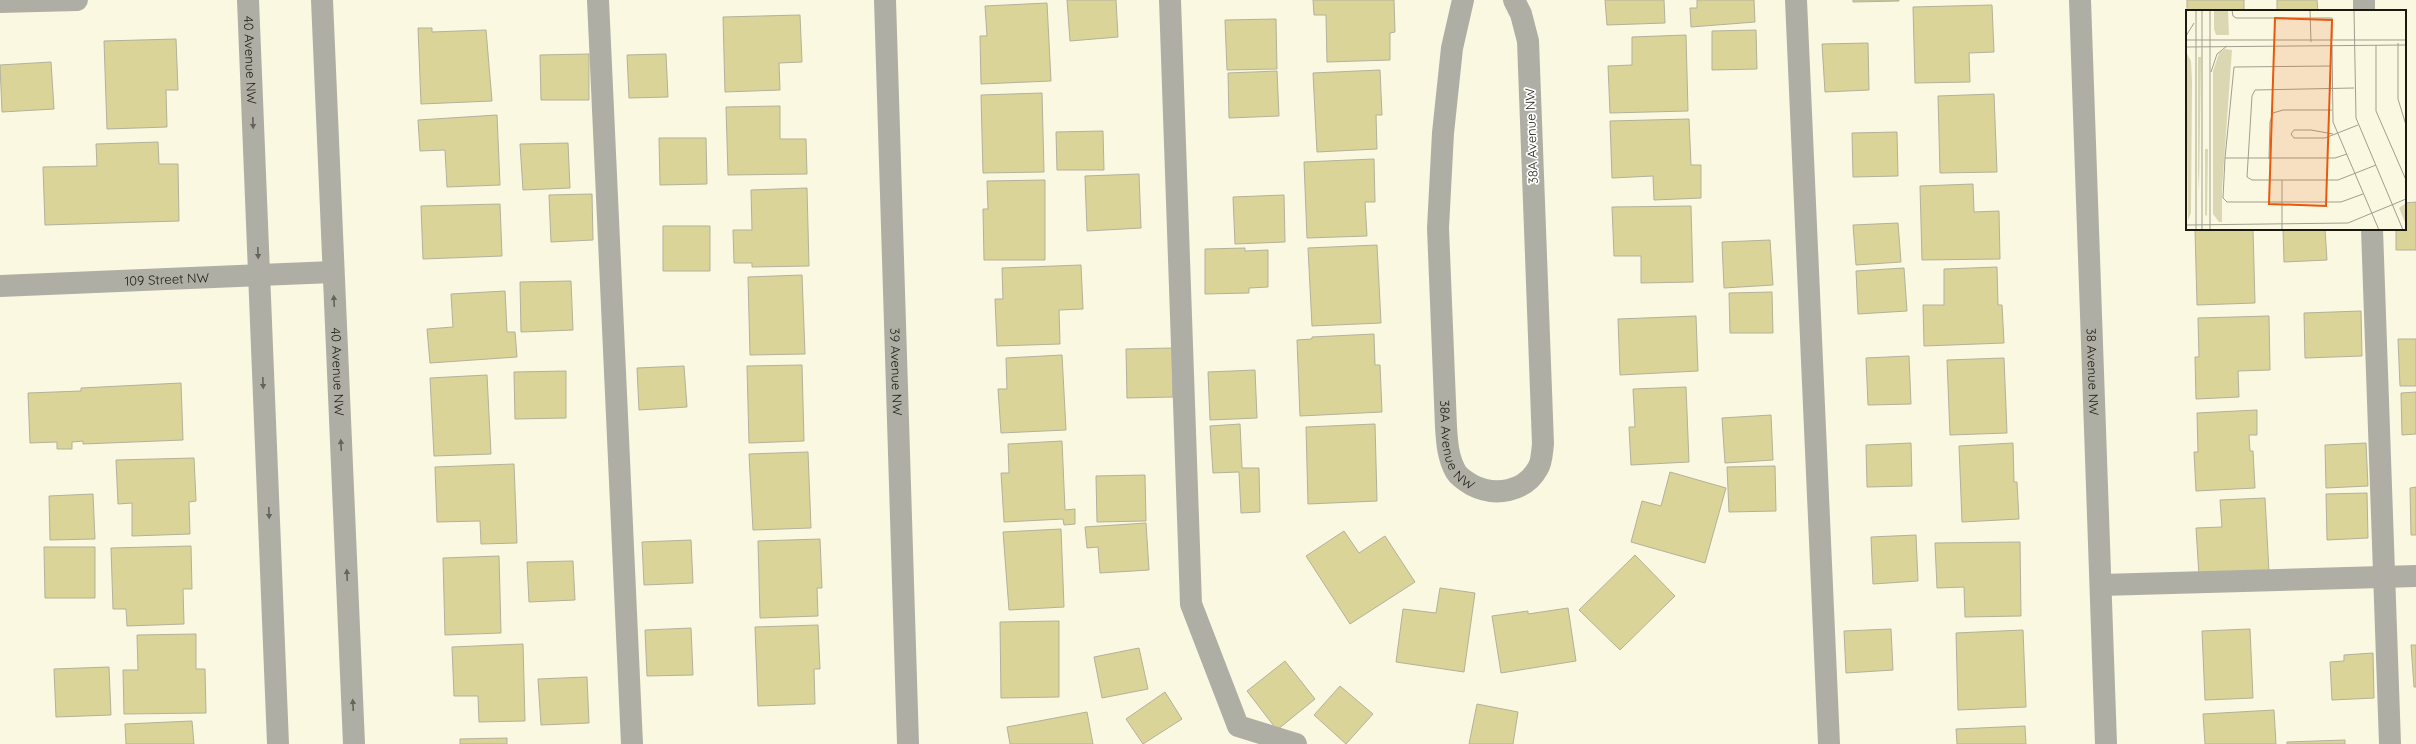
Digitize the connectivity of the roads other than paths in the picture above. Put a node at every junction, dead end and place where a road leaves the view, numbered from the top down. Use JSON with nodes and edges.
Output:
{"nodes":[{"id":1,"x":77,"y":0,"type":"edge"},
{"id":2,"x":248,"y":0,"type":"edge"},
{"id":3,"x":322,"y":0,"type":"edge"},
{"id":4,"x":598,"y":0,"type":"edge"},
{"id":5,"x":885,"y":0,"type":"edge"},
{"id":6,"x":1170,"y":0,"type":"edge"},
{"id":7,"x":1463,"y":0,"type":"edge"},
{"id":8,"x":1514,"y":0,"type":"edge"},
{"id":9,"x":1796,"y":0,"type":"edge"},
{"id":10,"x":2080,"y":0,"type":"edge"},
{"id":11,"x":0,"y":2,"type":"edge"},
{"id":12,"x":2372,"y":230,"type":"edge"},
{"id":13,"x":333,"y":272,"type":"junction"},
{"id":14,"x":259,"y":277,"type":"junction"},
{"id":15,"x":0,"y":286,"type":"edge"},
{"id":16,"x":2416,"y":576,"type":"edge"},
{"id":17,"x":2384,"y":578,"type":"junction"},
{"id":18,"x":2101,"y":585,"type":"junction"},
{"id":19,"x":278,"y":744,"type":"edge"},
{"id":20,"x":354,"y":744,"type":"edge"},
{"id":21,"x":632,"y":744,"type":"edge"},
{"id":22,"x":908,"y":744,"type":"edge"},
{"id":23,"x":1296,"y":744,"type":"edge"},
{"id":24,"x":1829,"y":744,"type":"edge"},
{"id":25,"x":2106,"y":744,"type":"edge"},
{"id":26,"x":2390,"y":744,"type":"edge"}],
"edges":[{"from":1,"to":11,"type":"street"},
{"from":2,"to":14,"type":"street","name":"40 Avenue NW","one_way":true},
{"from":3,"to":13,"type":"street","name":"40 Avenue NW"},
{"from":4,"to":21,"type":"street"},
{"from":5,"to":22,"type":"street","name":"39 Avenue NW"},
{"from":6,"to":23,"type":"street"},
{"from":7,"to":8,"type":"street","name":"38A Avenue NW"},
{"from":9,"to":24,"type":"street"},
{"from":10,"to":18,"type":"street","name":"38 Avenue NW"},
{"from":12,"to":17,"type":"street"},
{"from":13,"to":14,"type":"street","name":"109 Street NW"},
{"from":20,"to":13,"type":"street","name":"40 Avenue NW","one_way":true},
{"from":14,"to":15,"type":"street","name":"109 Street NW"},
{"from":14,"to":19,"type":"street","name":"40 Avenue NW","one_way":true},
{"from":16,"to":17,"type":"street"},
{"from":17,"to":18,"type":"street"},
{"from":17,"to":26,"type":"street"},
{"from":18,"to":25,"type":"street","name":"38 Avenue NW"}]}
